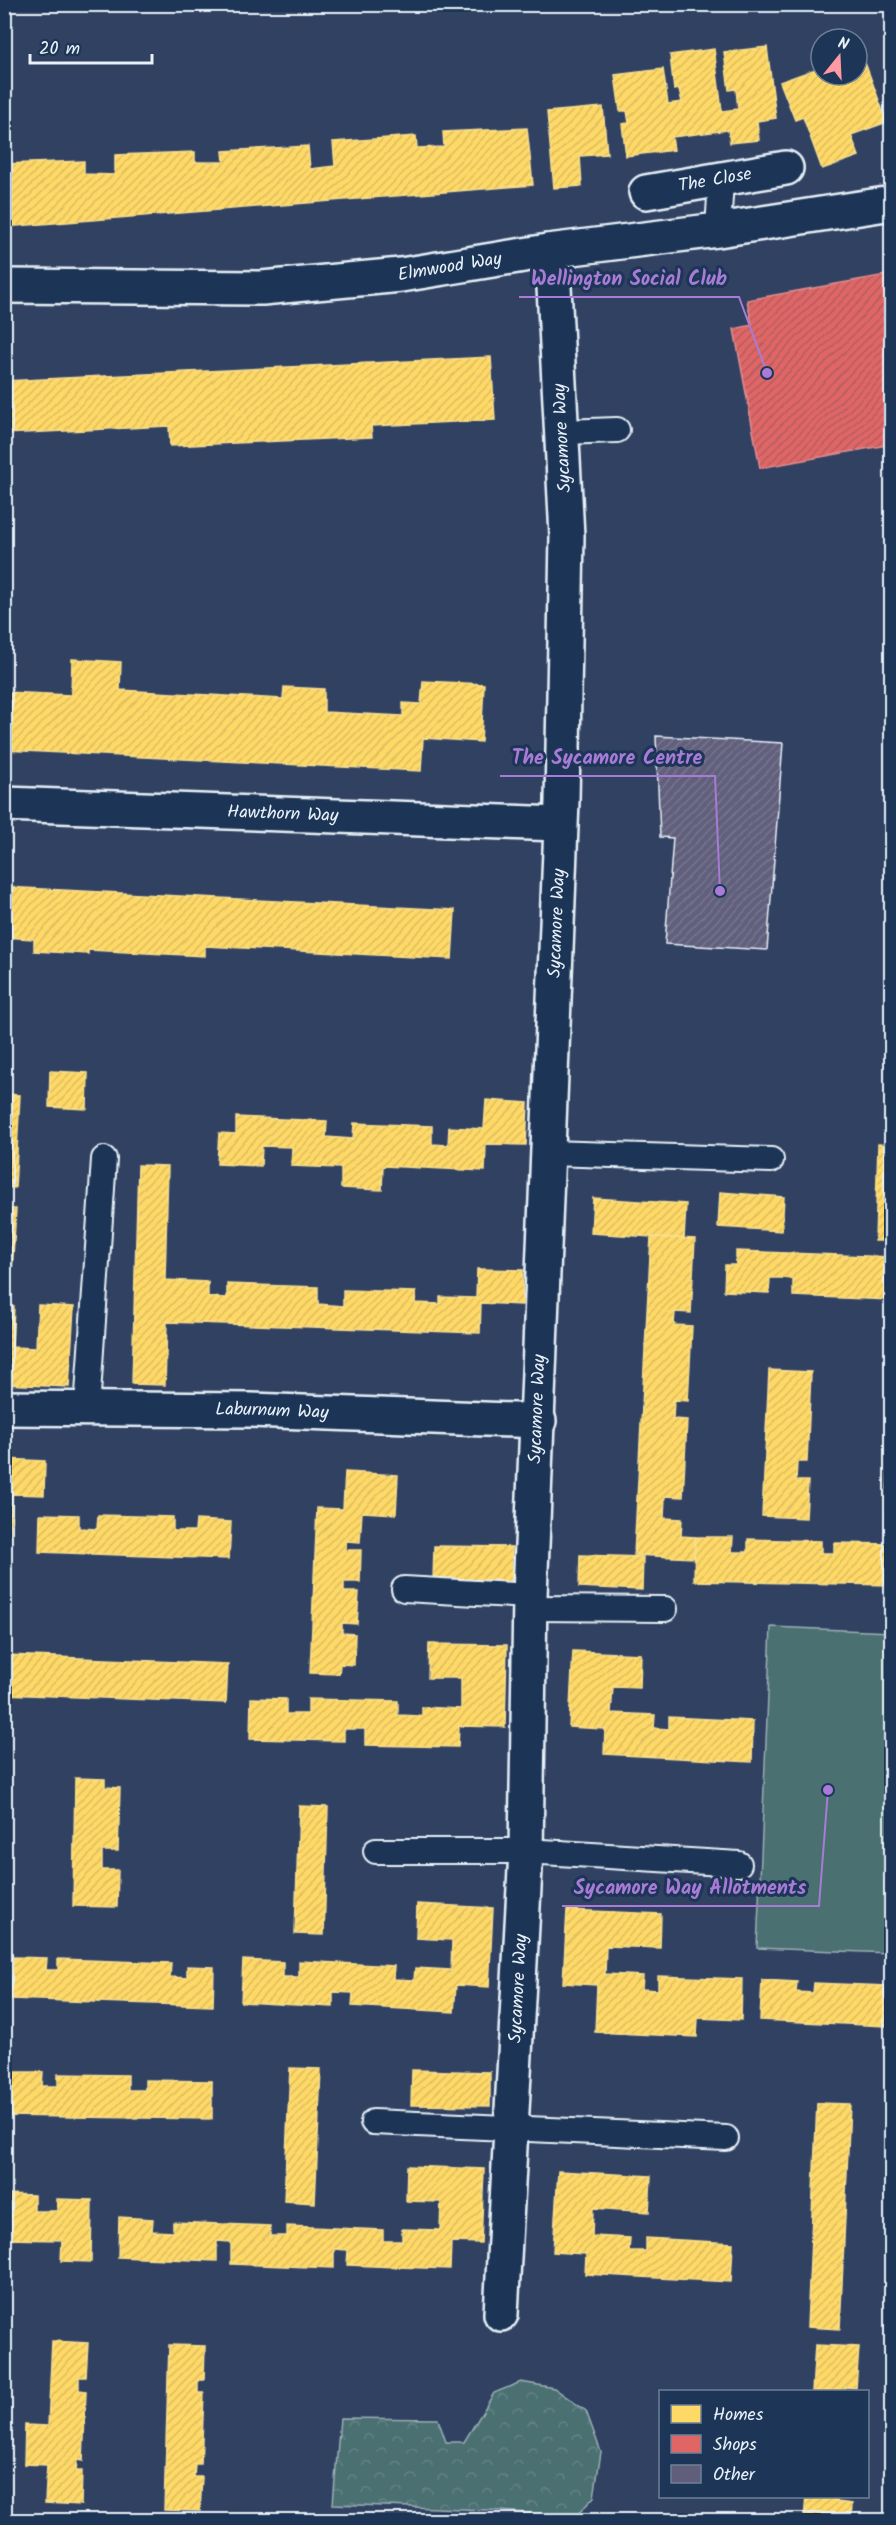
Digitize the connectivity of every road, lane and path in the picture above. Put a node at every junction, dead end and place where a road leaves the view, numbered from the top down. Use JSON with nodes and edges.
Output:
{"nodes":[{"id":1,"x":786,"y":168,"type":"dead end"},
{"id":2,"x":721,"y":180,"type":"junction"},
{"id":3,"x":646,"y":192,"type":"dead end"},
{"id":4,"x":891,"y":203,"type":"edge"},
{"id":5,"x":718,"y":230,"type":"junction"},
{"id":6,"x":548,"y":251,"type":"junction"},
{"id":7,"x":4,"y":286,"type":"edge"},
{"id":8,"x":617,"y":430,"type":"dead end"},
{"id":9,"x":563,"y":432,"type":"junction"},
{"id":10,"x":4,"y":804,"type":"edge"},
{"id":11,"x":560,"y":824,"type":"junction"},
{"id":12,"x":549,"y":1153,"type":"junction"},
{"id":13,"x":104,"y":1159,"type":"dead end"},
{"id":14,"x":771,"y":1160,"type":"dead end"},
{"id":15,"x":4,"y":1408,"type":"edge"},
{"id":16,"x":87,"y":1409,"type":"junction"},
{"id":17,"x":539,"y":1421,"type":"junction"},
{"id":18,"x":404,"y":1589,"type":"dead end"},
{"id":19,"x":531,"y":1602,"type":"junction"},
{"id":20,"x":665,"y":1609,"type":"dead end"},
{"id":21,"x":376,"y":1851,"type":"dead end"},
{"id":22,"x":526,"y":1851,"type":"junction"},
{"id":23,"x":739,"y":1864,"type":"dead end"},
{"id":24,"x":373,"y":2122,"type":"dead end"},
{"id":25,"x":510,"y":2127,"type":"junction"},
{"id":26,"x":726,"y":2138,"type":"dead end"},
{"id":27,"x":501,"y":2314,"type":"dead end"}],
"edges":[{"from":1,"to":2,"type":"street","name":"The Close"},
{"from":2,"to":3,"type":"street","name":"The Close"},
{"from":2,"to":5,"type":"lane"},
{"from":4,"to":5,"type":"street","name":"Elmwood Way"},
{"from":5,"to":6,"type":"street","name":"Elmwood Way"},
{"from":6,"to":7,"type":"street","name":"Elmwood Way"},
{"from":6,"to":9,"type":"street","name":"Sycamore Way"},
{"from":8,"to":9,"type":"lane"},
{"from":9,"to":11,"type":"street","name":"Sycamore Way"},
{"from":10,"to":11,"type":"street","name":"Hawthorn Way"},
{"from":11,"to":12,"type":"street","name":"Sycamore Way"},
{"from":12,"to":14,"type":"lane"},
{"from":12,"to":17,"type":"street","name":"Sycamore Way"},
{"from":13,"to":16,"type":"lane"},
{"from":15,"to":16,"type":"street","name":"Laburnum Way"},
{"from":16,"to":17,"type":"street","name":"Laburnum Way"},
{"from":17,"to":19,"type":"street","name":"Sycamore Way"},
{"from":18,"to":19,"type":"lane"},
{"from":19,"to":20,"type":"lane"},
{"from":19,"to":22,"type":"street","name":"Sycamore Way"},
{"from":21,"to":22,"type":"lane"},
{"from":22,"to":23,"type":"lane"},
{"from":22,"to":25,"type":"street","name":"Sycamore Way"},
{"from":24,"to":25,"type":"lane"},
{"from":25,"to":26,"type":"lane"},
{"from":25,"to":27,"type":"street","name":"Sycamore Way"}]}
